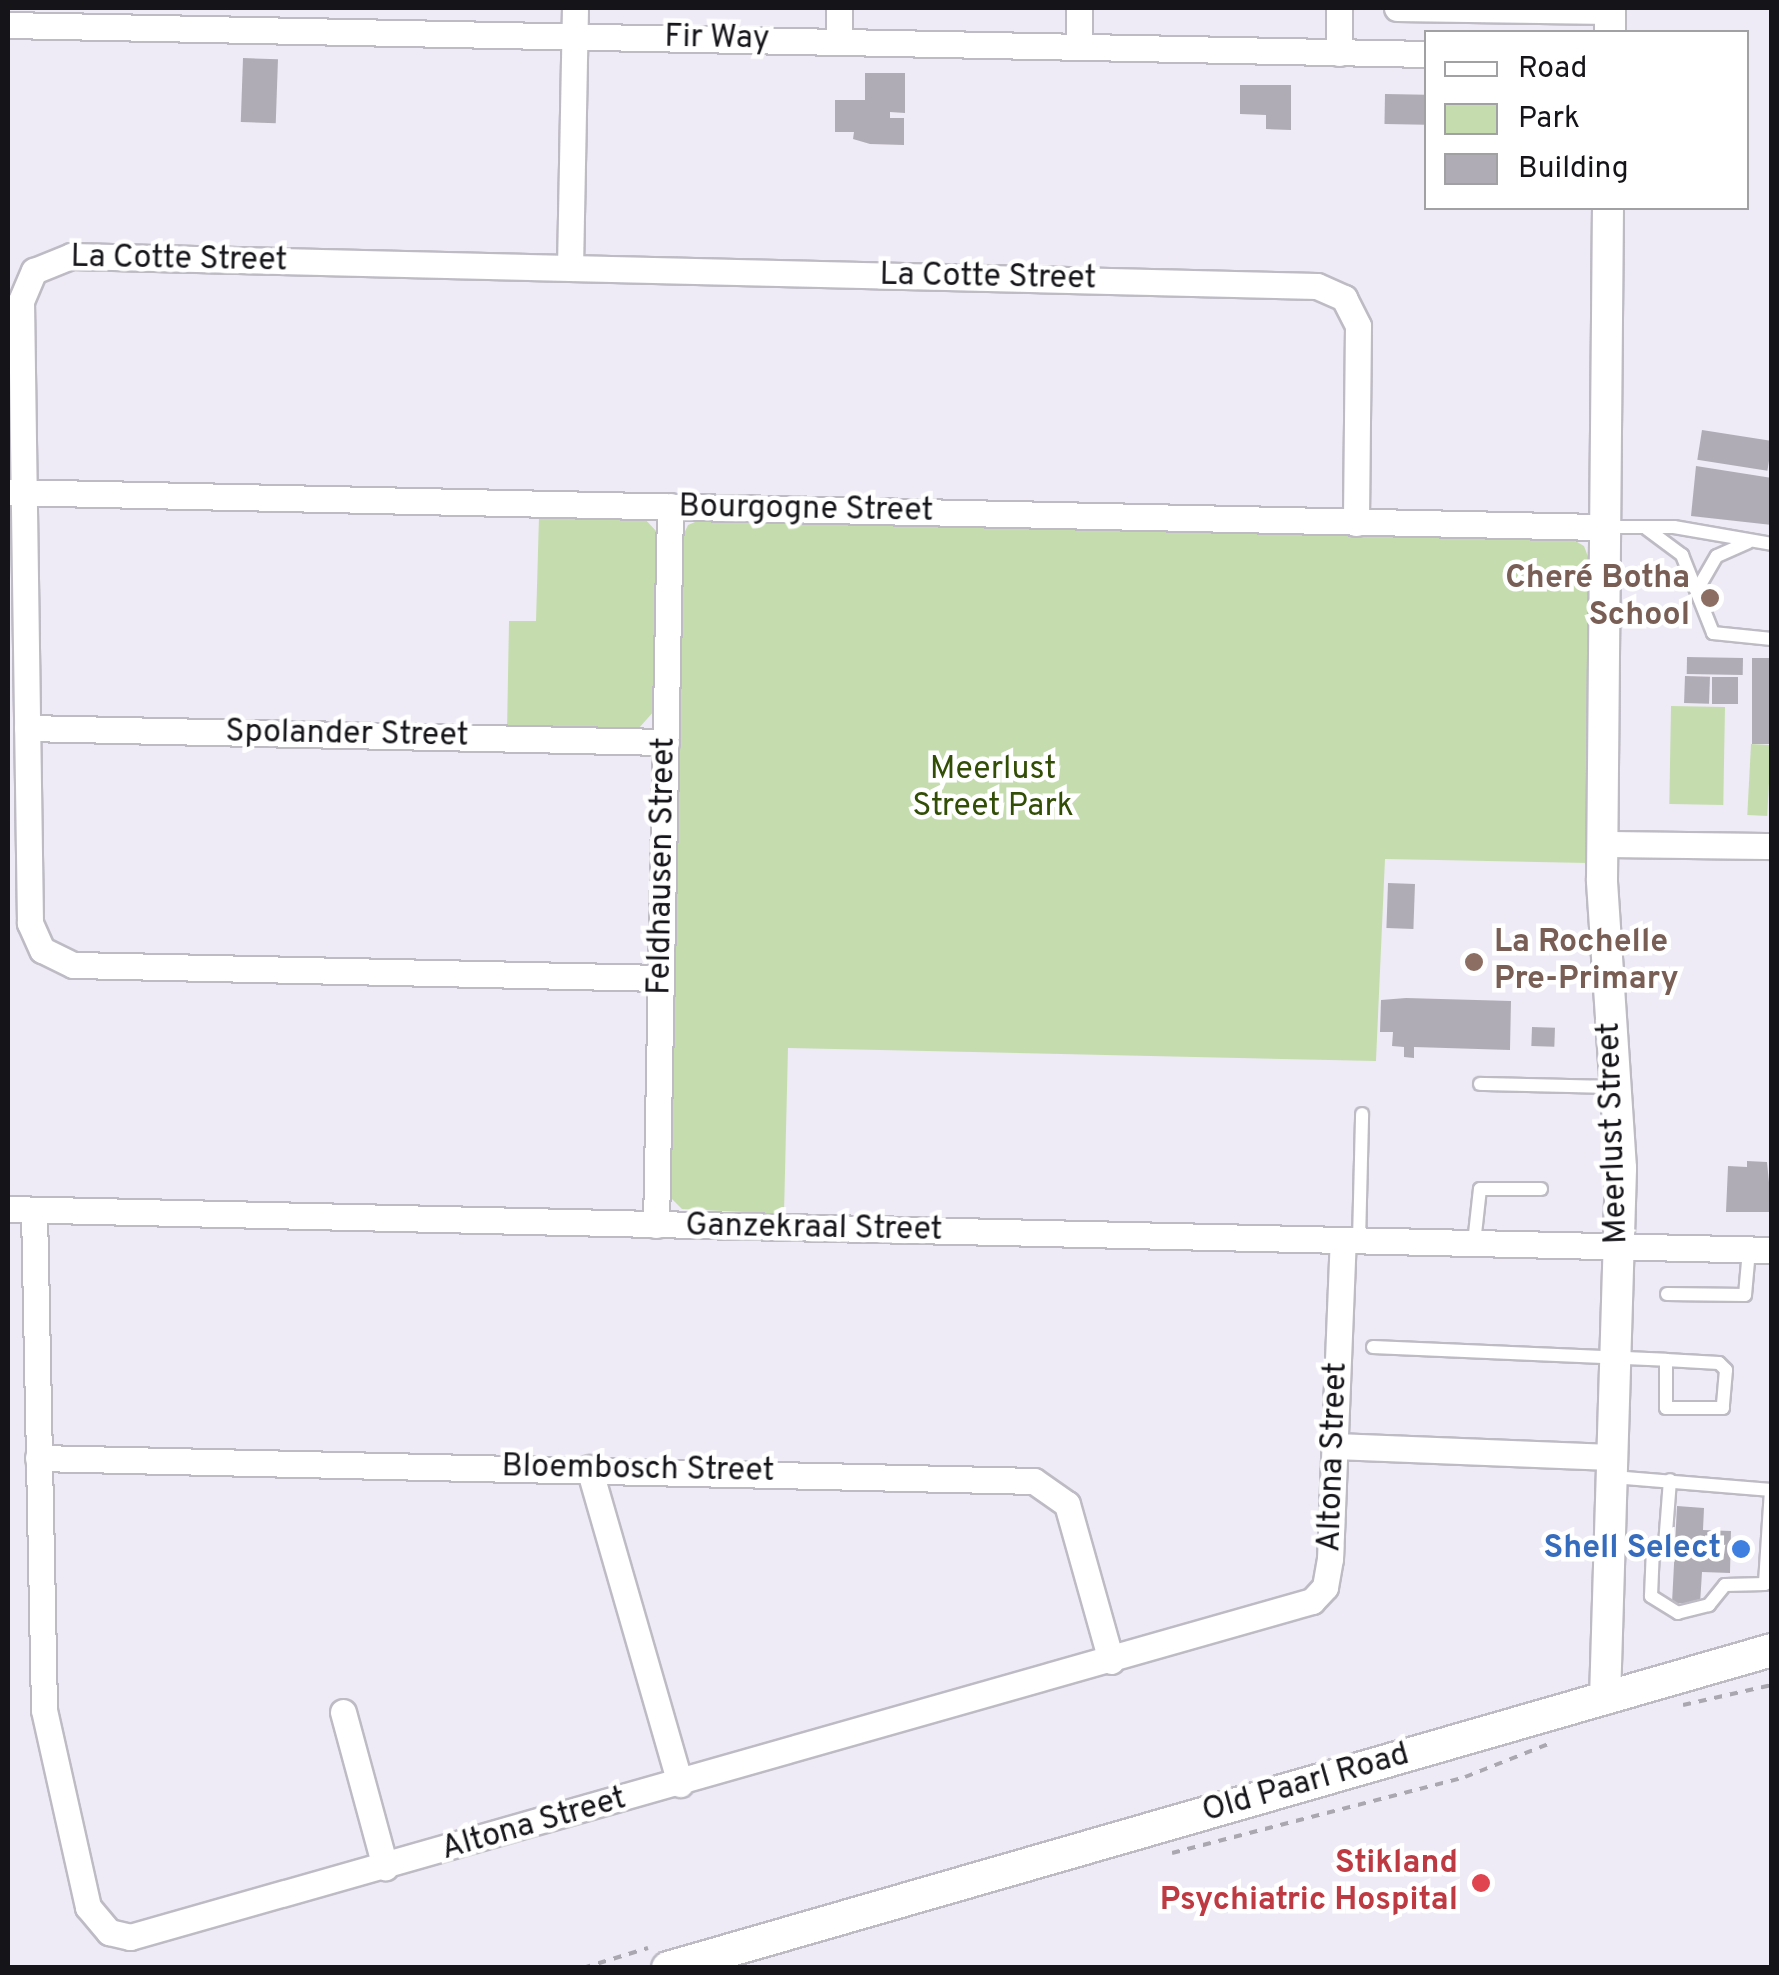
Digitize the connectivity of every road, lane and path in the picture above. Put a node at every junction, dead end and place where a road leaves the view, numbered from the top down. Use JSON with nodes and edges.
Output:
{"nodes":[{"id":1,"x":576,"y":8,"type":"edge"},
{"id":2,"x":839,"y":8,"type":"edge"},
{"id":3,"x":1079,"y":8,"type":"edge"},
{"id":4,"x":1340,"y":8,"type":"edge"},
{"id":5,"x":1396,"y":8,"type":"edge"},
{"id":6,"x":1610,"y":17,"type":"edge"},
{"id":7,"x":434,"y":20,"type":"edge"},
{"id":8,"x":8,"y":25,"type":"edge"},
{"id":9,"x":575,"y":36,"type":"junction"},
{"id":10,"x":838,"y":42,"type":"junction"},
{"id":11,"x":1078,"y":47,"type":"junction"},
{"id":12,"x":1339,"y":52,"type":"junction"},
{"id":13,"x":1424,"y":54,"type":"edge"},
{"id":14,"x":1608,"y":210,"type":"edge"},
{"id":15,"x":570,"y":268,"type":"junction"},
{"id":16,"x":16,"y":492,"type":"edge"},
{"id":17,"x":670,"y":506,"type":"junction"},
{"id":18,"x":1356,"y":522,"type":"junction"},
{"id":19,"x":1605,"y":528,"type":"junction"},
{"id":20,"x":1647,"y":529,"type":"junction"},
{"id":21,"x":1767,"y":543,"type":"edge"},
{"id":22,"x":1696,"y":593,"type":"junction"},
{"id":23,"x":1772,"y":639,"type":"edge"},
{"id":24,"x":27,"y":728,"type":"junction"},
{"id":25,"x":666,"y":742,"type":"junction"},
{"id":26,"x":1602,"y":844,"type":"junction"},
{"id":27,"x":1772,"y":846,"type":"edge"},
{"id":28,"x":661,"y":978,"type":"junction"},
{"id":29,"x":1480,"y":1084,"type":"dead end"},
{"id":30,"x":1618,"y":1087,"type":"junction"},
{"id":31,"x":1362,"y":1114,"type":"dead end"},
{"id":32,"x":1542,"y":1189,"type":"dead end"},
{"id":33,"x":20,"y":1210,"type":"edge"},
{"id":34,"x":656,"y":1225,"type":"junction"},
{"id":35,"x":1351,"y":1240,"type":"junction"},
{"id":36,"x":1474,"y":1243,"type":"junction"},
{"id":37,"x":1620,"y":1247,"type":"junction"},
{"id":38,"x":1760,"y":1250,"type":"edge"},
{"id":39,"x":1667,"y":1294,"type":"dead end"},
{"id":40,"x":1373,"y":1347,"type":"dead end"},
{"id":41,"x":1615,"y":1358,"type":"junction"},
{"id":42,"x":1666,"y":1360,"type":"junction"},
{"id":43,"x":1334,"y":1446,"type":"junction"},
{"id":44,"x":38,"y":1458,"type":"junction"},
{"id":45,"x":1611,"y":1467,"type":"junction"},
{"id":46,"x":589,"y":1468,"type":"junction"},
{"id":47,"x":1670,"y":1480,"type":"junction"},
{"id":48,"x":1608,"y":1547,"type":"junction"},
{"id":49,"x":1653,"y":1549,"type":"junction"},
{"id":50,"x":1772,"y":1650,"type":"edge"},
{"id":51,"x":1112,"y":1661,"type":"junction"},
{"id":52,"x":1772,"y":1685,"type":"edge"},
{"id":53,"x":1605,"y":1698,"type":"junction"},
{"id":54,"x":1678,"y":1704,"type":"dead end"},
{"id":55,"x":343,"y":1712,"type":"dead end"},
{"id":56,"x":1559,"y":1738,"type":"dead end"},
{"id":57,"x":680,"y":1784,"type":"junction"},
{"id":58,"x":1167,"y":1854,"type":"dead end"},
{"id":59,"x":385,"y":1867,"type":"junction"},
{"id":60,"x":668,"y":1968,"type":"edge"}],
"edges":[{"from":1,"to":9,"type":"street"},
{"from":2,"to":10,"type":"street"},
{"from":3,"to":11,"type":"street"},
{"from":4,"to":12,"type":"street"},
{"from":5,"to":6,"type":"street"},
{"from":7,"to":8,"type":"street","name":"Fir Way"},
{"from":7,"to":9,"type":"street","name":"Fir Way"},
{"from":9,"to":10,"type":"street","name":"Fir Way"},
{"from":9,"to":15,"type":"street"},
{"from":10,"to":11,"type":"street","name":"Fir Way"},
{"from":11,"to":12,"type":"street","name":"Fir Way"},
{"from":12,"to":13,"type":"street","name":"Fir Way"},
{"from":14,"to":19,"type":"street","name":"Meerlust Street"},
{"from":15,"to":16,"type":"street","name":"La Cotte Street"},
{"from":15,"to":18,"type":"street","name":"La Cotte Street"},
{"from":16,"to":17,"type":"street","name":"Bourgogne Street"},
{"from":16,"to":24,"type":"street","name":"La Cotte Street"},
{"from":17,"to":18,"type":"street","name":"Bourgogne Street"},
{"from":17,"to":25,"type":"street","name":"Feldhausen Street"},
{"from":18,"to":19,"type":"street","name":"Bourgogne Street"},
{"from":19,"to":20,"type":"lane"},
{"from":19,"to":26,"type":"street","name":"Meerlust Street"},
{"from":20,"to":21,"type":"lane"},
{"from":20,"to":22,"type":"lane"},
{"from":21,"to":22,"type":"lane"},
{"from":22,"to":23,"type":"lane"},
{"from":24,"to":25,"type":"street","name":"Spolander Street"},
{"from":24,"to":28,"type":"street","name":"La Cotte Street"},
{"from":25,"to":28,"type":"street","name":"Feldhausen Street"},
{"from":26,"to":27,"type":"street"},
{"from":26,"to":30,"type":"street","name":"Meerlust Street"},
{"from":28,"to":34,"type":"street","name":"Feldhausen Street"},
{"from":29,"to":30,"type":"lane"},
{"from":30,"to":37,"type":"street","name":"Meerlust Street"},
{"from":31,"to":35,"type":"lane"},
{"from":32,"to":36,"type":"lane"},
{"from":33,"to":34,"type":"street","name":"Ganzekraal Street"},
{"from":33,"to":44,"type":"street","name":"Altona Street"},
{"from":34,"to":35,"type":"street","name":"Ganzekraal Street"},
{"from":35,"to":36,"type":"street","name":"Ganzekraal Street"},
{"from":35,"to":43,"type":"street","name":"Altona Street"},
{"from":36,"to":37,"type":"street","name":"Ganzekraal Street"},
{"from":37,"to":38,"type":"street","name":"Ganzekraal Street"},
{"from":37,"to":41,"type":"street","name":"Meerlust Street"},
{"from":38,"to":39,"type":"lane"},
{"from":40,"to":41,"type":"lane"},
{"from":41,"to":42,"type":"lane"},
{"from":41,"to":45,"type":"street","name":"Meerlust Street"},
{"from":42,"to":42,"type":"lane"},
{"from":43,"to":45,"type":"street"},
{"from":43,"to":51,"type":"street","name":"Altona Street"},
{"from":44,"to":46,"type":"street","name":"Bloembosch Street"},
{"from":44,"to":59,"type":"street","name":"Altona Street"},
{"from":45,"to":47,"type":"lane"},
{"from":45,"to":48,"type":"street","name":"Meerlust Street"},
{"from":46,"to":51,"type":"street","name":"Bloembosch Street"},
{"from":46,"to":57,"type":"street"},
{"from":47,"to":49,"type":"lane"},
{"from":47,"to":49,"type":"lane"},
{"from":48,"to":49,"type":"lane"},
{"from":48,"to":53,"type":"street","name":"Meerlust Street"},
{"from":50,"to":53,"type":"main road","name":"Old Paarl Road"},
{"from":51,"to":57,"type":"street","name":"Altona Street"},
{"from":52,"to":54,"type":"path"},
{"from":53,"to":60,"type":"main road","name":"Old Paarl Road"},
{"from":55,"to":59,"type":"street"},
{"from":56,"to":58,"type":"path"},
{"from":57,"to":59,"type":"street","name":"Altona Street"}]}
